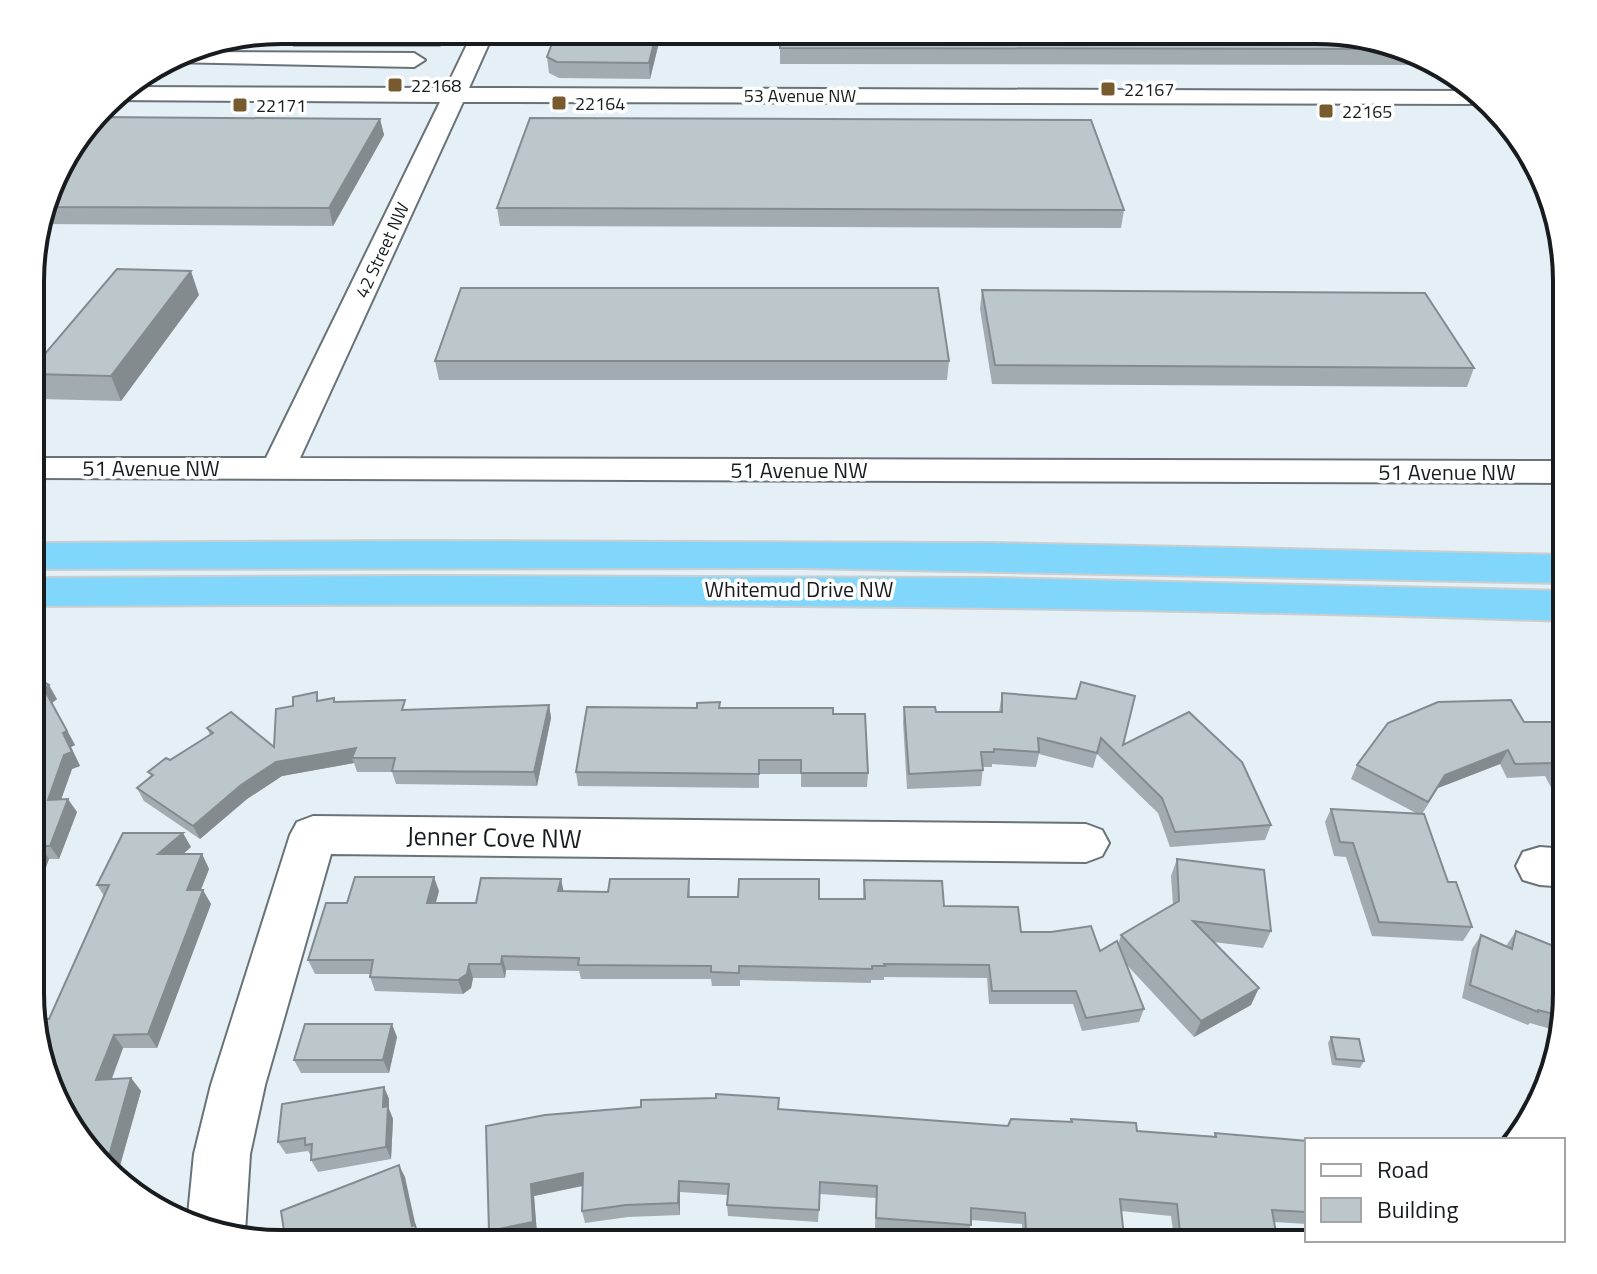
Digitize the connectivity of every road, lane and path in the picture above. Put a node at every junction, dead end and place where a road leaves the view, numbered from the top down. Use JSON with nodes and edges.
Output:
{"nodes":[{"id":1,"x":478,"y":45,"type":"edge"},
{"id":2,"x":249,"y":56,"type":"junction"},
{"id":3,"x":204,"y":57,"type":"edge"},
{"id":4,"x":414,"y":60,"type":"dead end"},
{"id":5,"x":136,"y":94,"type":"edge"},
{"id":6,"x":204,"y":94,"type":"junction"},
{"id":7,"x":240,"y":94,"type":"junction"},
{"id":8,"x":455,"y":94,"type":"junction"},
{"id":9,"x":861,"y":96,"type":"junction"},
{"id":10,"x":1466,"y":98,"type":"edge"},
{"id":11,"x":863,"y":123,"type":"edge"},
{"id":12,"x":44,"y":468,"type":"edge"},
{"id":13,"x":278,"y":469,"type":"junction"},
{"id":14,"x":1553,"y":472,"type":"edge"},
{"id":15,"x":44,"y":556,"type":"edge"},
{"id":16,"x":1553,"y":569,"type":"edge"},
{"id":17,"x":44,"y":592,"type":"edge"},
{"id":18,"x":1304,"y":597,"type":"junction"},
{"id":19,"x":1553,"y":606,"type":"edge"},
{"id":20,"x":1553,"y":621,"type":"edge"},
{"id":21,"x":1086,"y":843,"type":"dead end"},
{"id":22,"x":217,"y":1221,"type":"edge"}],
"edges":[{"from":1,"to":8,"type":"street","name":"42 Street NW"},
{"from":2,"to":3,"type":"street"},
{"from":2,"to":4,"type":"street"},
{"from":2,"to":6,"type":"street"},
{"from":2,"to":7,"type":"street"},
{"from":5,"to":6,"type":"street","name":"53 Avenue NW"},
{"from":6,"to":7,"type":"street","name":"53 Avenue NW"},
{"from":7,"to":8,"type":"street","name":"53 Avenue NW"},
{"from":8,"to":9,"type":"street","name":"53 Avenue NW"},
{"from":8,"to":13,"type":"street","name":"42 Street NW"},
{"from":9,"to":10,"type":"street","name":"53 Avenue NW"},
{"from":9,"to":11,"type":"street"},
{"from":12,"to":13,"type":"street","name":"51 Avenue NW"},
{"from":13,"to":14,"type":"street","name":"51 Avenue NW"},
{"from":15,"to":16,"type":"highway","name":"Whitemud Drive NW"},
{"from":17,"to":18,"type":"highway","name":"Whitemud Drive NW"},
{"from":18,"to":19,"type":"highway","name":"Whitemud Drive NW"},
{"from":18,"to":20,"type":"highway"},
{"from":21,"to":22,"type":"street","name":"Jenner Cove NW"}]}
